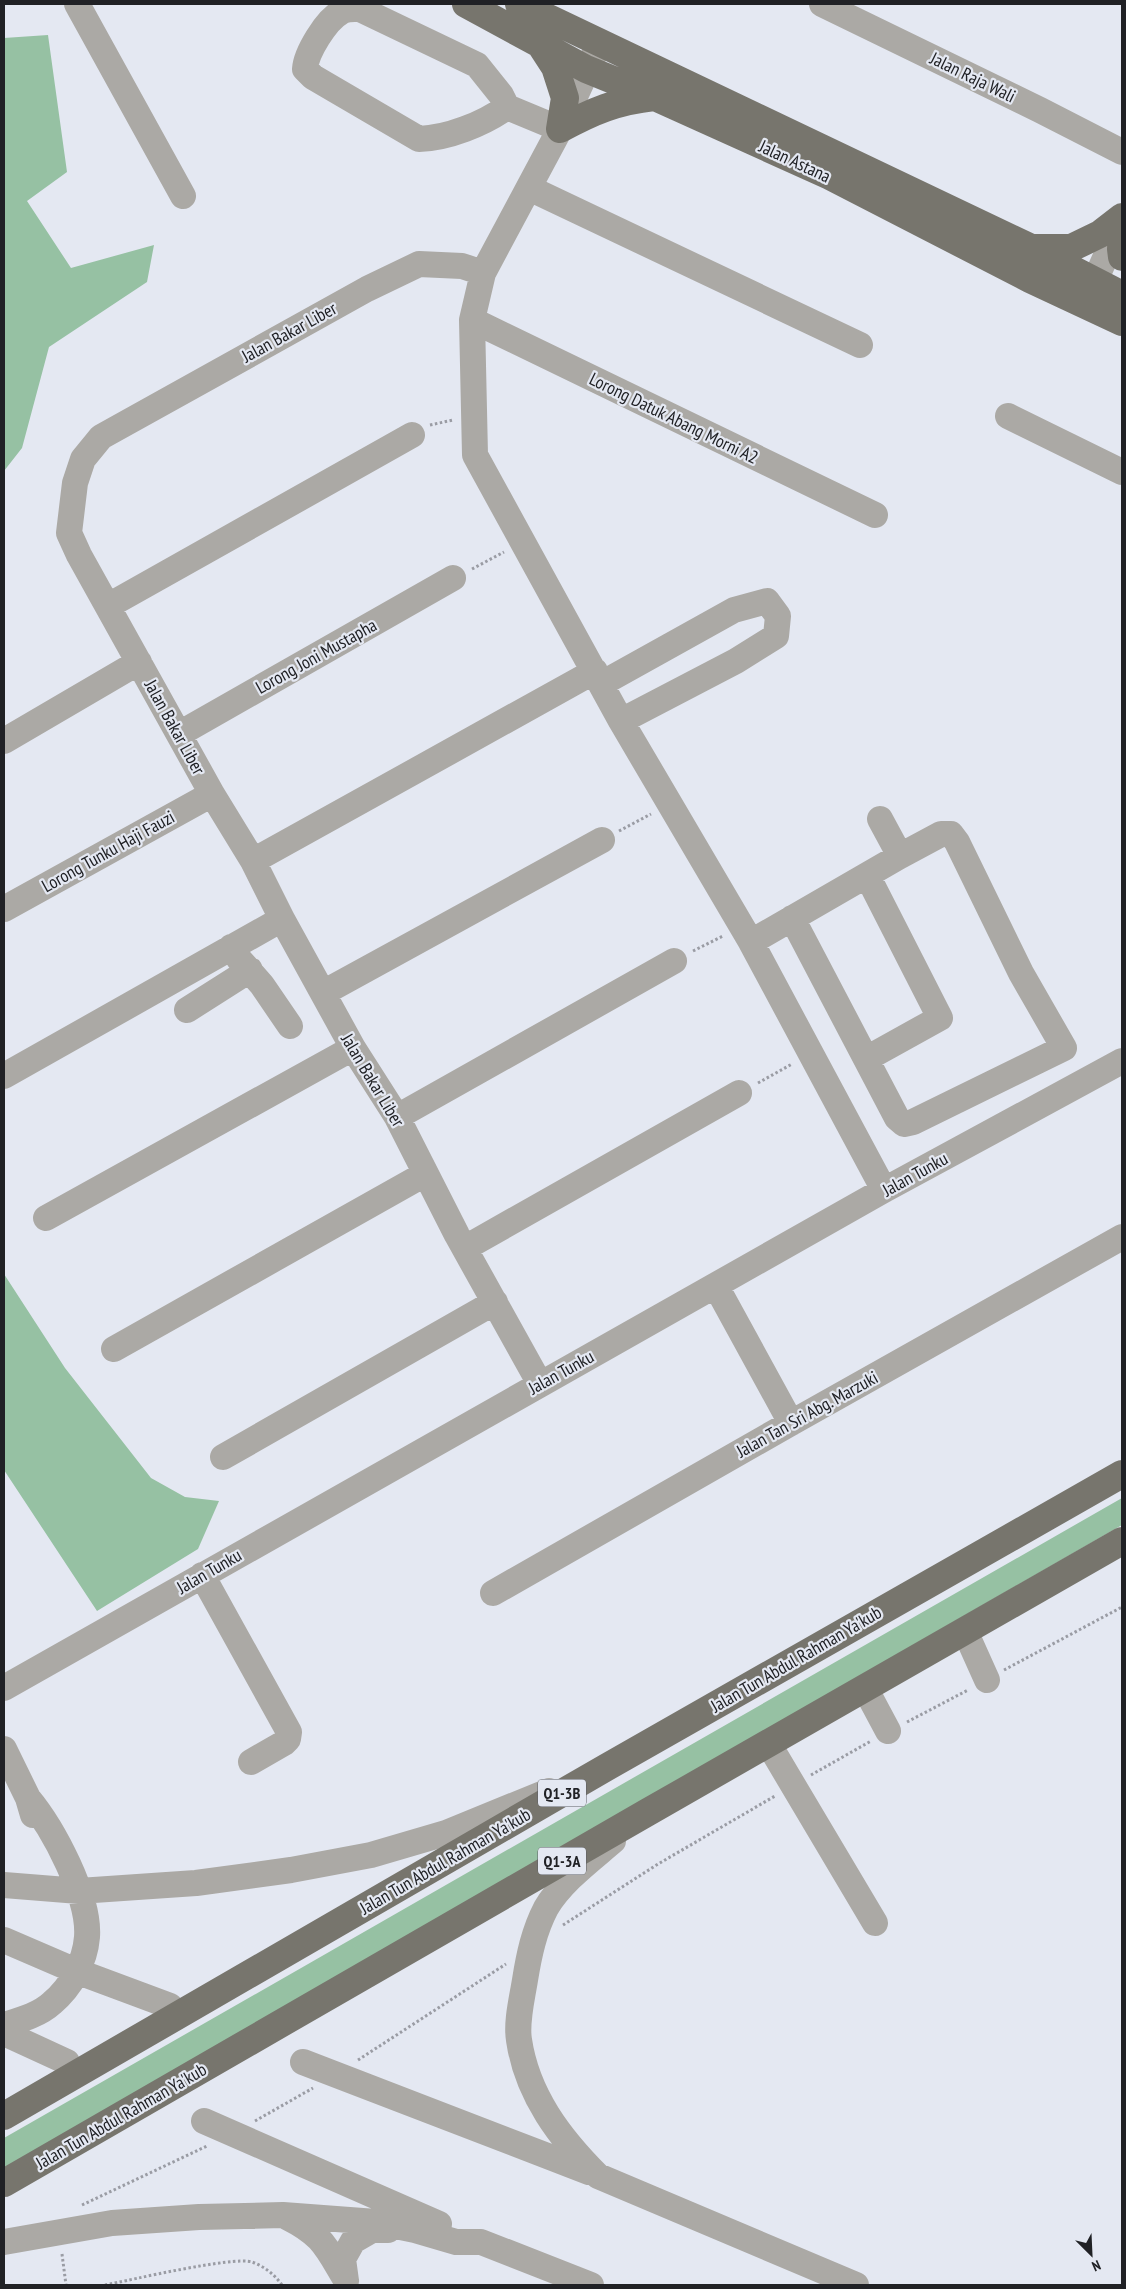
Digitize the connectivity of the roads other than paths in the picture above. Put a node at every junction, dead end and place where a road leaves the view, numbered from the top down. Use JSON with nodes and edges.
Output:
{"nodes":[{"id":1,"x":77,"y":4,"type":"edge"},
{"id":2,"x":466,"y":4,"type":"edge"},
{"id":3,"x":519,"y":4,"type":"edge"},
{"id":4,"x":822,"y":4,"type":"edge"},
{"id":5,"x":600,"y":42,"type":"junction"},
{"id":6,"x":542,"y":46,"type":"junction"},
{"id":7,"x":586,"y":69,"type":"junction"},
{"id":8,"x":655,"y":97,"type":"junction"},
{"id":9,"x":507,"y":107,"type":"junction"},
{"id":10,"x":560,"y":129,"type":"junction"},
{"id":11,"x":1122,"y":152,"type":"edge"},
{"id":12,"x":528,"y":188,"type":"junction"},
{"id":13,"x":183,"y":196,"type":"dead end"},
{"id":14,"x":1122,"y":219,"type":"edge"},
{"id":15,"x":1122,"y":234,"type":"edge"},
{"id":16,"x":1029,"y":247,"type":"junction"},
{"id":17,"x":1122,"y":257,"type":"edge"},
{"id":18,"x":483,"y":273,"type":"junction"},
{"id":19,"x":1090,"y":292,"type":"junction"},
{"id":20,"x":1122,"y":295,"type":"edge"},
{"id":21,"x":472,"y":320,"type":"junction"},
{"id":22,"x":1122,"y":322,"type":"edge"},
{"id":23,"x":860,"y":345,"type":"dead end"},
{"id":24,"x":1008,"y":416,"type":"dead end"},
{"id":25,"x":412,"y":434,"type":"road end"},
{"id":26,"x":1122,"y":472,"type":"edge"},
{"id":27,"x":875,"y":516,"type":"dead end"},
{"id":28,"x":453,"y":578,"type":"road end"},
{"id":29,"x":108,"y":606,"type":"junction"},
{"id":30,"x":139,"y":662,"type":"junction"},
{"id":31,"x":598,"y":678,"type":"junction"},
{"id":32,"x":621,"y":722,"type":"junction"},
{"id":33,"x":178,"y":734,"type":"junction"},
{"id":34,"x":4,"y":741,"type":"edge"},
{"id":35,"x":212,"y":794,"type":"junction"},
{"id":36,"x":880,"y":819,"type":"dead end"},
{"id":37,"x":602,"y":840,"type":"road end"},
{"id":38,"x":900,"y":856,"type":"junction"},
{"id":39,"x":253,"y":861,"type":"junction"},
{"id":40,"x":867,"y":875,"type":"junction"},
{"id":41,"x":4,"y":909,"type":"edge"},
{"id":42,"x":792,"y":918,"type":"junction"},
{"id":43,"x":282,"y":919,"type":"junction"},
{"id":44,"x":746,"y":934,"type":"junction"},
{"id":45,"x":231,"y":947,"type":"junction"},
{"id":46,"x":674,"y":961,"type":"road end"},
{"id":47,"x":250,"y":970,"type":"junction"},
{"id":48,"x":323,"y":993,"type":"junction"},
{"id":49,"x":187,"y":1010,"type":"dead end"},
{"id":50,"x":290,"y":1026,"type":"dead end"},
{"id":51,"x":353,"y":1048,"type":"junction"},
{"id":52,"x":1064,"y":1048,"type":"junction"},
{"id":53,"x":866,"y":1059,"type":"junction"},
{"id":54,"x":1122,"y":1061,"type":"edge"},
{"id":55,"x":4,"y":1076,"type":"edge"},
{"id":56,"x":1082,"y":1082,"type":"junction"},
{"id":57,"x":739,"y":1093,"type":"road end"},
{"id":58,"x":397,"y":1117,"type":"junction"},
{"id":59,"x":425,"y":1174,"type":"junction"},
{"id":60,"x":884,"y":1190,"type":"junction"},
{"id":61,"x":46,"y":1218,"type":"dead end"},
{"id":62,"x":1122,"y":1237,"type":"edge"},
{"id":63,"x":465,"y":1248,"type":"junction"},
{"id":64,"x":716,"y":1286,"type":"junction"},
{"id":65,"x":495,"y":1302,"type":"junction"},
{"id":66,"x":114,"y":1349,"type":"dead end"},
{"id":67,"x":540,"y":1384,"type":"junction"},
{"id":68,"x":791,"y":1422,"type":"junction"},
{"id":69,"x":223,"y":1458,"type":"dead end"},
{"id":70,"x":1122,"y":1474,"type":"edge"},
{"id":71,"x":1122,"y":1541,"type":"edge"},
{"id":72,"x":202,"y":1574,"type":"junction"},
{"id":73,"x":493,"y":1593,"type":"dead end"},
{"id":74,"x":965,"y":1631,"type":"junction"},
{"id":75,"x":986,"y":1680,"type":"road end"},
{"id":76,"x":4,"y":1688,"type":"edge"},
{"id":77,"x":865,"y":1688,"type":"junction"},
{"id":78,"x":888,"y":1731,"type":"road end"},
{"id":79,"x":768,"y":1743,"type":"junction"},
{"id":80,"x":4,"y":1749,"type":"edge"},
{"id":81,"x":250,"y":1762,"type":"dead end"},
{"id":82,"x":607,"y":1767,"type":"junction"},
{"id":83,"x":28,"y":1798,"type":"junction"},
{"id":84,"x":648,"y":1812,"type":"junction"},
{"id":85,"x":67,"y":1862,"type":"junction"},
{"id":86,"x":12,"y":1887,"type":"edge"},
{"id":87,"x":122,"y":1887,"type":"junction"},
{"id":88,"x":78,"y":1891,"type":"junction"},
{"id":89,"x":875,"y":1923,"type":"dead end"},
{"id":90,"x":4,"y":1940,"type":"edge"},
{"id":91,"x":76,"y":1971,"type":"junction"},
{"id":92,"x":170,"y":2006,"type":"dead end"},
{"id":93,"x":4,"y":2025,"type":"edge"},
{"id":94,"x":4,"y":2033,"type":"edge"},
{"id":95,"x":67,"y":2062,"type":"dead end"},
{"id":96,"x":303,"y":2062,"type":"dead end"},
{"id":97,"x":4,"y":2116,"type":"edge"},
{"id":98,"x":204,"y":2121,"type":"dead end"},
{"id":99,"x":598,"y":2176,"type":"junction"},
{"id":100,"x":4,"y":2184,"type":"edge"},
{"id":101,"x":283,"y":2215,"type":"junction"},
{"id":102,"x":415,"y":2230,"type":"junction"},
{"id":103,"x":4,"y":2242,"type":"edge"},
{"id":104,"x":480,"y":2242,"type":"junction"},
{"id":105,"x":347,"y":2283,"type":"edge"},
{"id":106,"x":591,"y":2285,"type":"edge"},
{"id":107,"x":856,"y":2285,"type":"edge"}],
"edges":[{"from":1,"to":13,"type":"street"},
{"from":2,"to":6,"type":"main road","name":"Jalan Astana"},
{"from":3,"to":5,"type":"main road","name":"Jalan Astana"},
{"from":4,"to":11,"type":"street","name":"Jalan Raja Wali"},
{"from":5,"to":7,"type":"street"},
{"from":5,"to":16,"type":"main road","name":"Jalan Astana"},
{"from":6,"to":7,"type":"main road","name":"Jalan Astana"},
{"from":6,"to":10,"type":"main road"},
{"from":7,"to":8,"type":"main road","name":"Jalan Astana"},
{"from":7,"to":10,"type":"street"},
{"from":8,"to":10,"type":"main road"},
{"from":8,"to":19,"type":"main road","name":"Jalan Astana"},
{"from":9,"to":9,"type":"street"},
{"from":9,"to":10,"type":"street"},
{"from":10,"to":12,"type":"street"},
{"from":12,"to":18,"type":"street"},
{"from":12,"to":23,"type":"street"},
{"from":14,"to":16,"type":"main road"},
{"from":14,"to":19,"type":"street"},
{"from":15,"to":17,"type":"main road"},
{"from":16,"to":19,"type":"main road","name":"Jalan Astana"},
{"from":18,"to":21,"type":"street"},
{"from":18,"to":29,"type":"street","name":"Jalan Bakar Liber"},
{"from":19,"to":20,"type":"main road","name":"Jalan Astana"},
{"from":19,"to":22,"type":"main road","name":"Jalan Astana"},
{"from":21,"to":27,"type":"street","name":"Lorong Datuk Abang Morni A2"},
{"from":21,"to":31,"type":"street"},
{"from":24,"to":26,"type":"street"},
{"from":25,"to":29,"type":"street"},
{"from":28,"to":33,"type":"street","name":"Lorong Joni Mustapha"},
{"from":29,"to":30,"type":"street","name":"Jalan Bakar Liber"},
{"from":30,"to":33,"type":"street","name":"Jalan Bakar Liber"},
{"from":30,"to":34,"type":"street"},
{"from":31,"to":32,"type":"street"},
{"from":31,"to":32,"type":"street"},
{"from":31,"to":39,"type":"street"},
{"from":32,"to":44,"type":"street"},
{"from":33,"to":35,"type":"street","name":"Jalan Bakar Liber"},
{"from":35,"to":39,"type":"street","name":"Jalan Bakar Liber"},
{"from":35,"to":41,"type":"street","name":"Lorong Tunku Haji Fauzi"},
{"from":36,"to":38,"type":"street"},
{"from":37,"to":48,"type":"street"},
{"from":38,"to":40,"type":"street"},
{"from":38,"to":52,"type":"street"},
{"from":39,"to":43,"type":"street","name":"Jalan Bakar Liber"},
{"from":40,"to":42,"type":"street"},
{"from":40,"to":53,"type":"street"},
{"from":42,"to":44,"type":"street"},
{"from":42,"to":53,"type":"street"},
{"from":43,"to":45,"type":"street"},
{"from":43,"to":48,"type":"street","name":"Jalan Bakar Liber"},
{"from":44,"to":60,"type":"street"},
{"from":45,"to":47,"type":"street"},
{"from":45,"to":55,"type":"street"},
{"from":46,"to":58,"type":"street"},
{"from":47,"to":49,"type":"street"},
{"from":47,"to":50,"type":"street"},
{"from":48,"to":51,"type":"street","name":"Jalan Bakar Liber"},
{"from":51,"to":58,"type":"street","name":"Jalan Bakar Liber"},
{"from":51,"to":61,"type":"street"},
{"from":52,"to":53,"type":"street"},
{"from":52,"to":56,"type":"street"},
{"from":54,"to":56,"type":"street","name":"Jalan Tunku"},
{"from":56,"to":60,"type":"street","name":"Jalan Tunku"},
{"from":57,"to":63,"type":"street"},
{"from":58,"to":59,"type":"street","name":"Jalan Bakar Liber"},
{"from":59,"to":63,"type":"street","name":"Jalan Bakar Liber"},
{"from":59,"to":66,"type":"street"},
{"from":60,"to":64,"type":"street","name":"Jalan Tunku"},
{"from":62,"to":68,"type":"street","name":"Jalan Tan Sri Abg. Marzuki"},
{"from":63,"to":65,"type":"street","name":"Jalan Bakar Liber"},
{"from":64,"to":67,"type":"street","name":"Jalan Tunku"},
{"from":64,"to":68,"type":"street"},
{"from":65,"to":67,"type":"street","name":"Jalan Bakar Liber"},
{"from":65,"to":69,"type":"street"},
{"from":67,"to":72,"type":"street","name":"Jalan Tunku"},
{"from":68,"to":73,"type":"street","name":"Jalan Tan Sri Abg. Marzuki"},
{"from":70,"to":82,"type":"main road","name":"Jalan Tun Abdul Rahman Ya'kub","number":"Q1-3B"},
{"from":71,"to":74,"type":"main road","name":"Jalan Tun Abdul Rahman Ya'kub","number":"Q1-3A"},
{"from":72,"to":76,"type":"street","name":"Jalan Tunku"},
{"from":72,"to":81,"type":"street"},
{"from":74,"to":75,"type":"street"},
{"from":74,"to":77,"type":"main road","name":"Jalan Tun Abdul Rahman Ya'kub","number":"Q1-3A"},
{"from":77,"to":78,"type":"street"},
{"from":77,"to":79,"type":"main road","name":"Jalan Tun Abdul Rahman Ya'kub","number":"Q1-3A"},
{"from":79,"to":84,"type":"main road","name":"Jalan Tun Abdul Rahman Ya'kub","number":"Q1-3A"},
{"from":79,"to":89,"type":"street"},
{"from":80,"to":83,"type":"street"},
{"from":82,"to":87,"type":"street"},
{"from":82,"to":97,"type":"main road","name":"Jalan Tun Abdul Rahman Ya'kub","number":"Q1-3B"},
{"from":83,"to":85,"type":"street"},
{"from":83,"to":86,"type":"street"},
{"from":84,"to":99,"type":"street"},
{"from":84,"to":100,"type":"main road","name":"Jalan Tun Abdul Rahman Ya'kub","number":"Q1-3A"},
{"from":85,"to":87,"type":"street"},
{"from":85,"to":88,"type":"street"},
{"from":86,"to":88,"type":"street"},
{"from":87,"to":88,"type":"street"},
{"from":88,"to":91,"type":"street"},
{"from":90,"to":91,"type":"street"},
{"from":91,"to":92,"type":"street"},
{"from":91,"to":93,"type":"street"},
{"from":94,"to":95,"type":"street"},
{"from":96,"to":99,"type":"street"},
{"from":98,"to":104,"type":"street"},
{"from":99,"to":107,"type":"street"},
{"from":101,"to":102,"type":"street"},
{"from":101,"to":103,"type":"street"},
{"from":101,"to":105,"type":"street"},
{"from":102,"to":104,"type":"street"},
{"from":102,"to":105,"type":"street"},
{"from":104,"to":106,"type":"street"}]}
